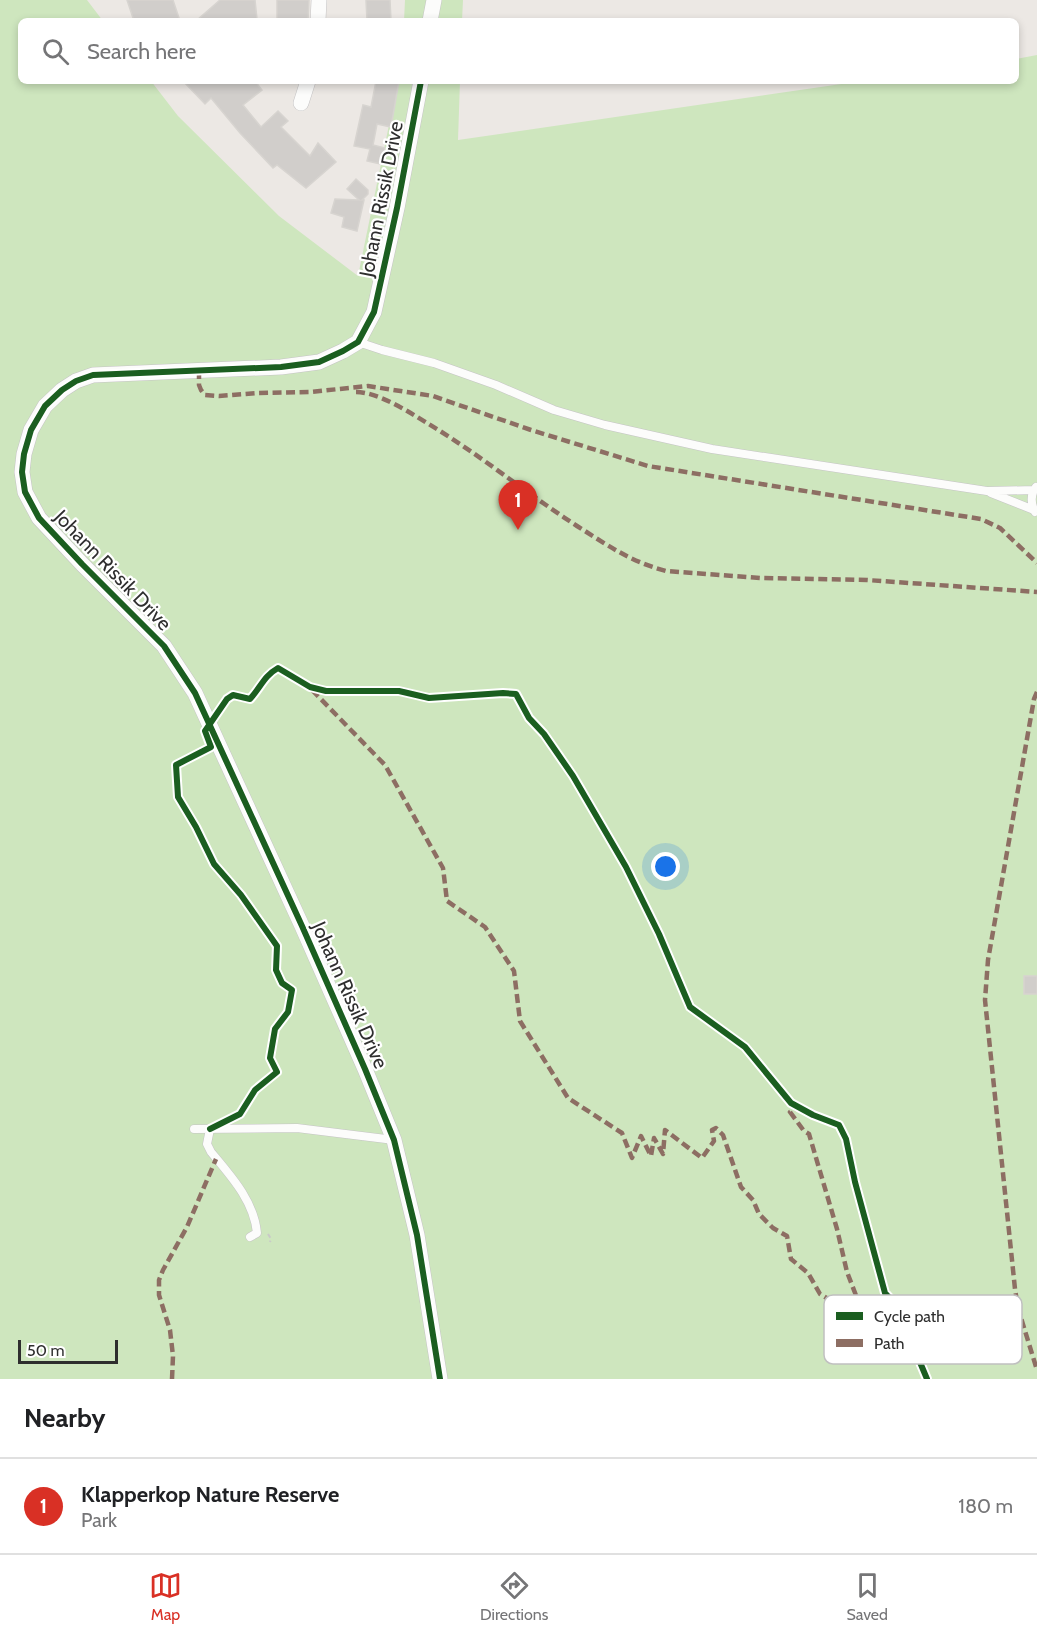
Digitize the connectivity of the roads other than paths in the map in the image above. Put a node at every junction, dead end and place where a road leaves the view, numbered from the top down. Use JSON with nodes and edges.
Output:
{"nodes":[{"id":1,"x":318,"y":0,"type":"edge"},
{"id":2,"x":434,"y":0,"type":"edge"},
{"id":3,"x":318,"y":18,"type":"edge"},
{"id":4,"x":431,"y":18,"type":"edge"},
{"id":5,"x":307,"y":84,"type":"edge"},
{"id":6,"x":420,"y":84,"type":"edge"},
{"id":7,"x":301,"y":103,"type":"dead end"},
{"id":8,"x":358,"y":342,"type":"junction"},
{"id":9,"x":1035,"y":488,"type":"edge"},
{"id":10,"x":987,"y":491,"type":"junction"},
{"id":11,"x":1035,"y":512,"type":"edge"},
{"id":12,"x":194,"y":1129,"type":"dead end"},
{"id":13,"x":210,"y":1129,"type":"junction"},
{"id":14,"x":394,"y":1140,"type":"junction"},
{"id":15,"x":250,"y":1238,"type":"dead end"},
{"id":16,"x":440,"y":1379,"type":"edge"}],
"edges":[{"from":1,"to":3,"type":"street"},
{"from":2,"to":4,"type":"street"},
{"from":5,"to":7,"type":"street"},
{"from":6,"to":8,"type":"street","name":"Johann Rissik Drive"},
{"from":8,"to":10,"type":"lane"},
{"from":8,"to":14,"type":"street","name":"Johann Rissik Drive"},
{"from":9,"to":10,"type":"lane"},
{"from":9,"to":11,"type":"lane"},
{"from":10,"to":11,"type":"lane"},
{"from":12,"to":13,"type":"lane"},
{"from":13,"to":14,"type":"lane"},
{"from":13,"to":15,"type":"lane"},
{"from":14,"to":16,"type":"street","name":"Johann Rissik Drive"}]}
